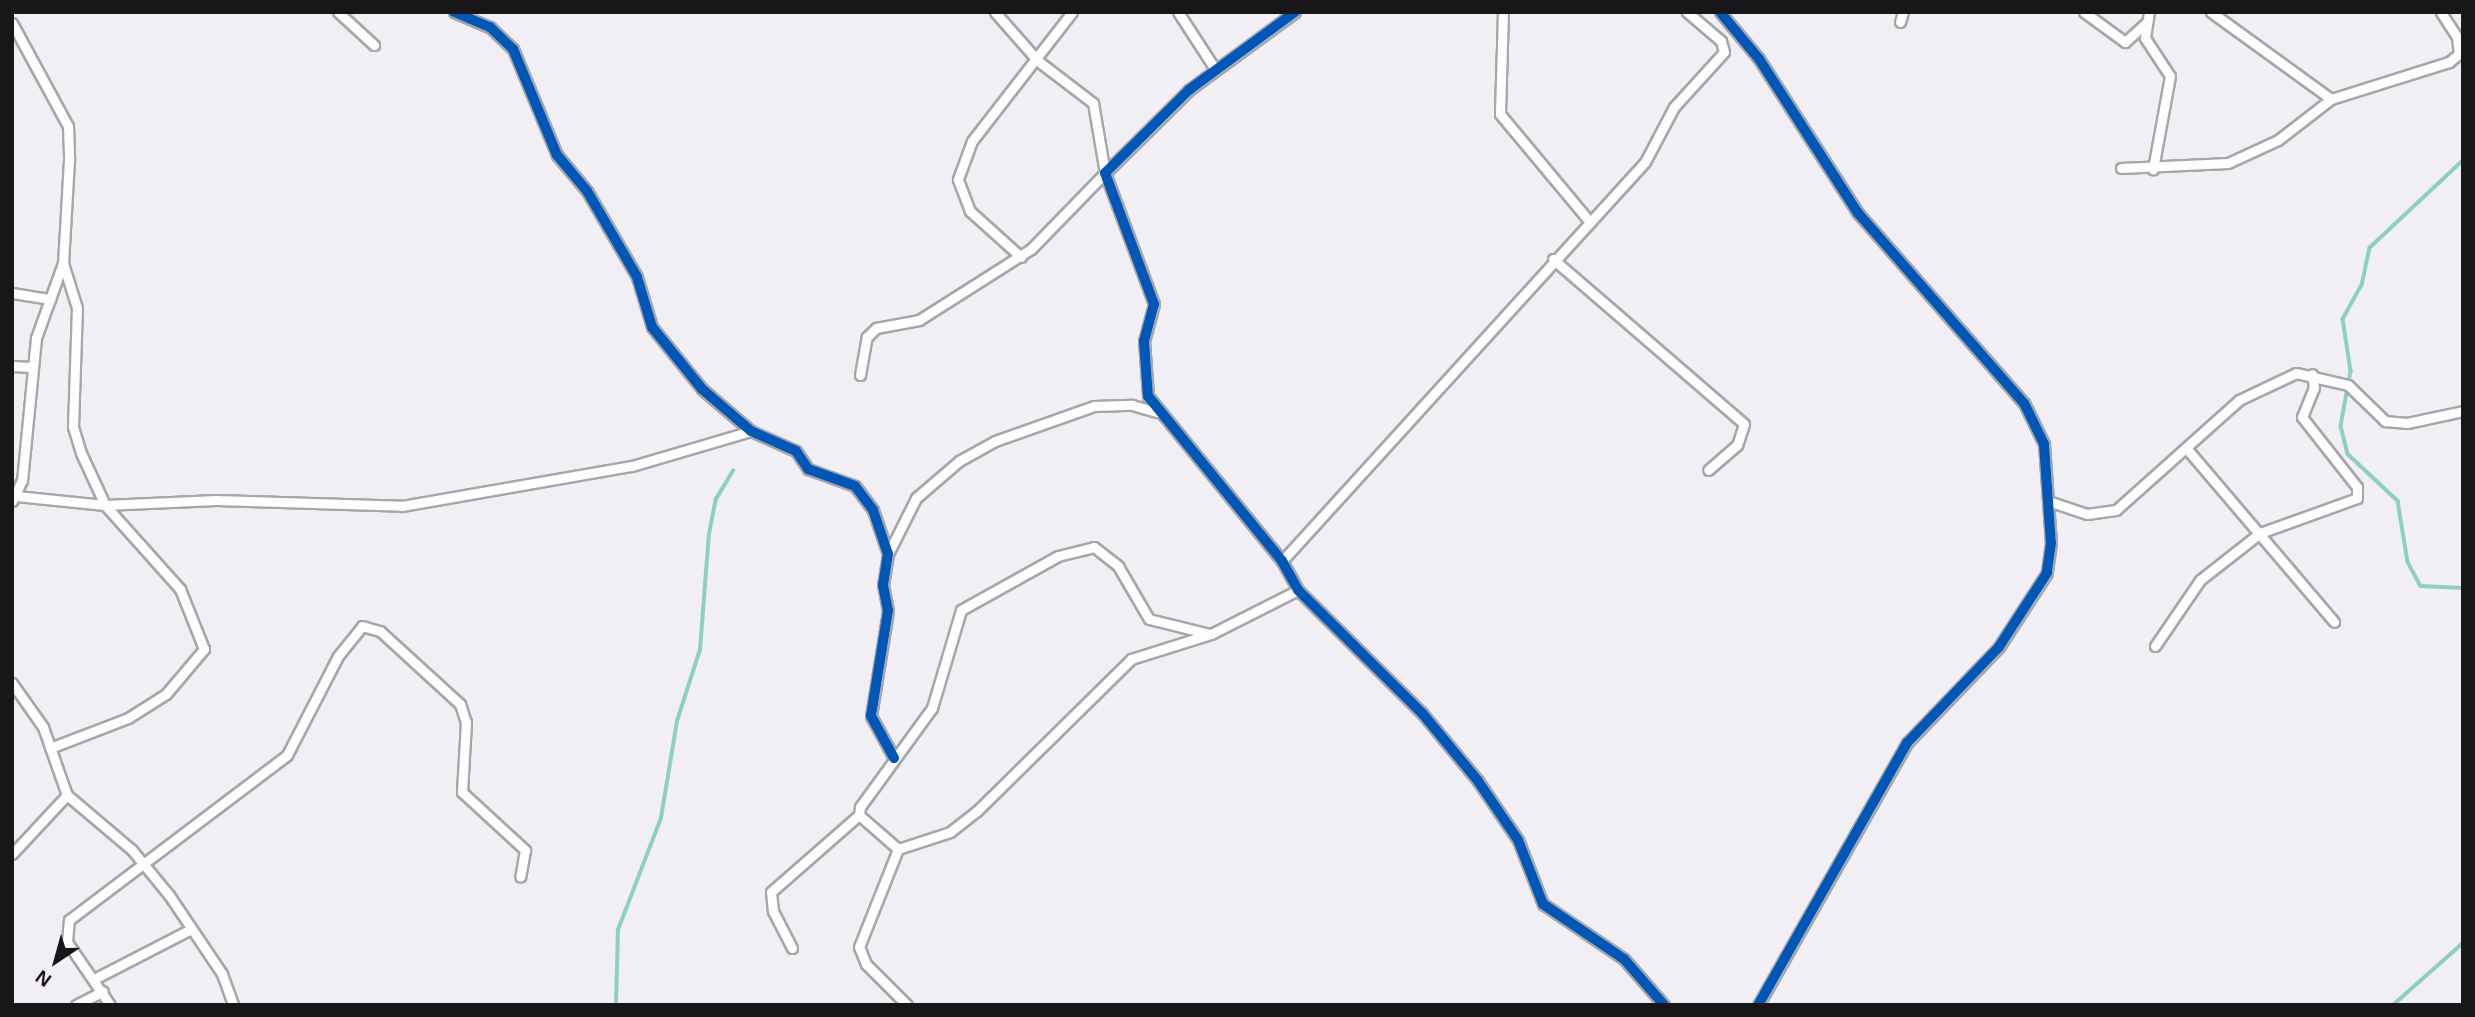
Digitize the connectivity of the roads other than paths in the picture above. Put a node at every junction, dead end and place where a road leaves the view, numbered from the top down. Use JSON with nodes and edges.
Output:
{"nodes":[{"id":1,"x":338,"y":12,"type":"edge"},
{"id":2,"x":454,"y":12,"type":"edge"},
{"id":3,"x":995,"y":12,"type":"edge"},
{"id":4,"x":1072,"y":12,"type":"edge"},
{"id":5,"x":1178,"y":12,"type":"edge"},
{"id":6,"x":1295,"y":12,"type":"edge"},
{"id":7,"x":1503,"y":12,"type":"edge"},
{"id":8,"x":1687,"y":12,"type":"edge"},
{"id":9,"x":1720,"y":12,"type":"edge"},
{"id":10,"x":2084,"y":12,"type":"edge"},
{"id":11,"x":2211,"y":12,"type":"edge"},
{"id":12,"x":2441,"y":12,"type":"edge"},
{"id":13,"x":2148,"y":17,"type":"edge"},
{"id":14,"x":12,"y":23,"type":"edge"},
{"id":15,"x":374,"y":45,"type":"dead end"},
{"id":16,"x":1038,"y":61,"type":"junction"},
{"id":17,"x":1215,"y":69,"type":"junction"},
{"id":18,"x":2331,"y":99,"type":"junction"},
{"id":19,"x":2121,"y":168,"type":"dead end"},
{"id":20,"x":2153,"y":169,"type":"junction"},
{"id":21,"x":1105,"y":173,"type":"junction"},
{"id":22,"x":1590,"y":222,"type":"junction"},
{"id":23,"x":1021,"y":257,"type":"junction"},
{"id":24,"x":1553,"y":259,"type":"junction"},
{"id":25,"x":63,"y":262,"type":"junction"},
{"id":26,"x":12,"y":293,"type":"edge"},
{"id":27,"x":51,"y":299,"type":"junction"},
{"id":28,"x":12,"y":366,"type":"edge"},
{"id":29,"x":31,"y":367,"type":"junction"},
{"id":30,"x":2312,"y":374,"type":"junction"},
{"id":31,"x":860,"y":375,"type":"dead end"},
{"id":32,"x":2463,"y":411,"type":"edge"},
{"id":33,"x":1157,"y":412,"type":"junction"},
{"id":34,"x":751,"y":431,"type":"junction"},
{"id":35,"x":2187,"y":449,"type":"junction"},
{"id":36,"x":1708,"y":470,"type":"dead end"},
{"id":37,"x":17,"y":478,"type":"edge"},
{"id":38,"x":14,"y":499,"type":"edge"},
{"id":39,"x":2048,"y":501,"type":"junction"},
{"id":40,"x":105,"y":505,"type":"junction"},
{"id":41,"x":2260,"y":533,"type":"junction"},
{"id":42,"x":888,"y":554,"type":"junction"},
{"id":43,"x":1282,"y":561,"type":"junction"},
{"id":44,"x":1298,"y":590,"type":"junction"},
{"id":45,"x":2334,"y":622,"type":"dead end"},
{"id":46,"x":1211,"y":635,"type":"junction"},
{"id":47,"x":2155,"y":646,"type":"dead end"},
{"id":48,"x":12,"y":683,"type":"edge"},
{"id":49,"x":50,"y":748,"type":"junction"},
{"id":50,"x":894,"y":758,"type":"junction"},
{"id":51,"x":67,"y":795,"type":"junction"},
{"id":52,"x":859,"y":814,"type":"junction"},
{"id":53,"x":898,"y":849,"type":"junction"},
{"id":54,"x":12,"y":854,"type":"edge"},
{"id":55,"x":144,"y":865,"type":"junction"},
{"id":56,"x":520,"y":877,"type":"dead end"},
{"id":57,"x":191,"y":929,"type":"junction"},
{"id":58,"x":792,"y":948,"type":"dead end"},
{"id":59,"x":96,"y":978,"type":"junction"},
{"id":60,"x":103,"y":991,"type":"junction"},
{"id":61,"x":76,"y":1005,"type":"edge"},
{"id":62,"x":110,"y":1005,"type":"edge"},
{"id":63,"x":233,"y":1005,"type":"edge"},
{"id":64,"x":908,"y":1005,"type":"edge"},
{"id":65,"x":1664,"y":1005,"type":"edge"},
{"id":66,"x":1758,"y":1005,"type":"edge"}],
"edges":[{"from":1,"to":15,"type":"street"},
{"from":2,"to":34,"type":"street"},
{"from":3,"to":16,"type":"street"},
{"from":4,"to":16,"type":"street"},
{"from":5,"to":17,"type":"street"},
{"from":6,"to":17,"type":"street"},
{"from":7,"to":22,"type":"street"},
{"from":8,"to":22,"type":"street"},
{"from":9,"to":39,"type":"street"},
{"from":10,"to":13,"type":"street"},
{"from":11,"to":18,"type":"street"},
{"from":12,"to":18,"type":"street"},
{"from":13,"to":20,"type":"street"},
{"from":14,"to":25,"type":"street"},
{"from":16,"to":21,"type":"street"},
{"from":16,"to":23,"type":"street"},
{"from":17,"to":21,"type":"street"},
{"from":18,"to":20,"type":"street"},
{"from":19,"to":20,"type":"street"},
{"from":21,"to":23,"type":"street"},
{"from":21,"to":33,"type":"street"},
{"from":22,"to":24,"type":"street"},
{"from":23,"to":31,"type":"street"},
{"from":24,"to":36,"type":"street"},
{"from":24,"to":43,"type":"street"},
{"from":25,"to":27,"type":"street"},
{"from":25,"to":40,"type":"street"},
{"from":26,"to":27,"type":"street"},
{"from":27,"to":29,"type":"street"},
{"from":28,"to":29,"type":"street"},
{"from":29,"to":37,"type":"street"},
{"from":30,"to":32,"type":"street"},
{"from":30,"to":35,"type":"street"},
{"from":30,"to":41,"type":"street"},
{"from":33,"to":42,"type":"street"},
{"from":33,"to":43,"type":"street"},
{"from":34,"to":40,"type":"street"},
{"from":34,"to":42,"type":"street"},
{"from":35,"to":39,"type":"street"},
{"from":35,"to":41,"type":"street"},
{"from":37,"to":38,"type":"street"},
{"from":38,"to":40,"type":"street"},
{"from":39,"to":66,"type":"street"},
{"from":40,"to":49,"type":"street"},
{"from":41,"to":45,"type":"street"},
{"from":41,"to":47,"type":"street"},
{"from":42,"to":50,"type":"street"},
{"from":43,"to":44,"type":"street"},
{"from":44,"to":46,"type":"street"},
{"from":44,"to":65,"type":"street"},
{"from":46,"to":50,"type":"street"},
{"from":46,"to":53,"type":"street"},
{"from":48,"to":49,"type":"street"},
{"from":49,"to":51,"type":"street"},
{"from":50,"to":52,"type":"street"},
{"from":51,"to":54,"type":"street"},
{"from":51,"to":55,"type":"street"},
{"from":52,"to":53,"type":"street"},
{"from":52,"to":58,"type":"street"},
{"from":53,"to":64,"type":"street"},
{"from":55,"to":56,"type":"street"},
{"from":55,"to":57,"type":"street"},
{"from":55,"to":59,"type":"street"},
{"from":57,"to":59,"type":"street"},
{"from":57,"to":63,"type":"street"},
{"from":59,"to":60,"type":"street"},
{"from":60,"to":61,"type":"street"},
{"from":60,"to":62,"type":"street"}]}
